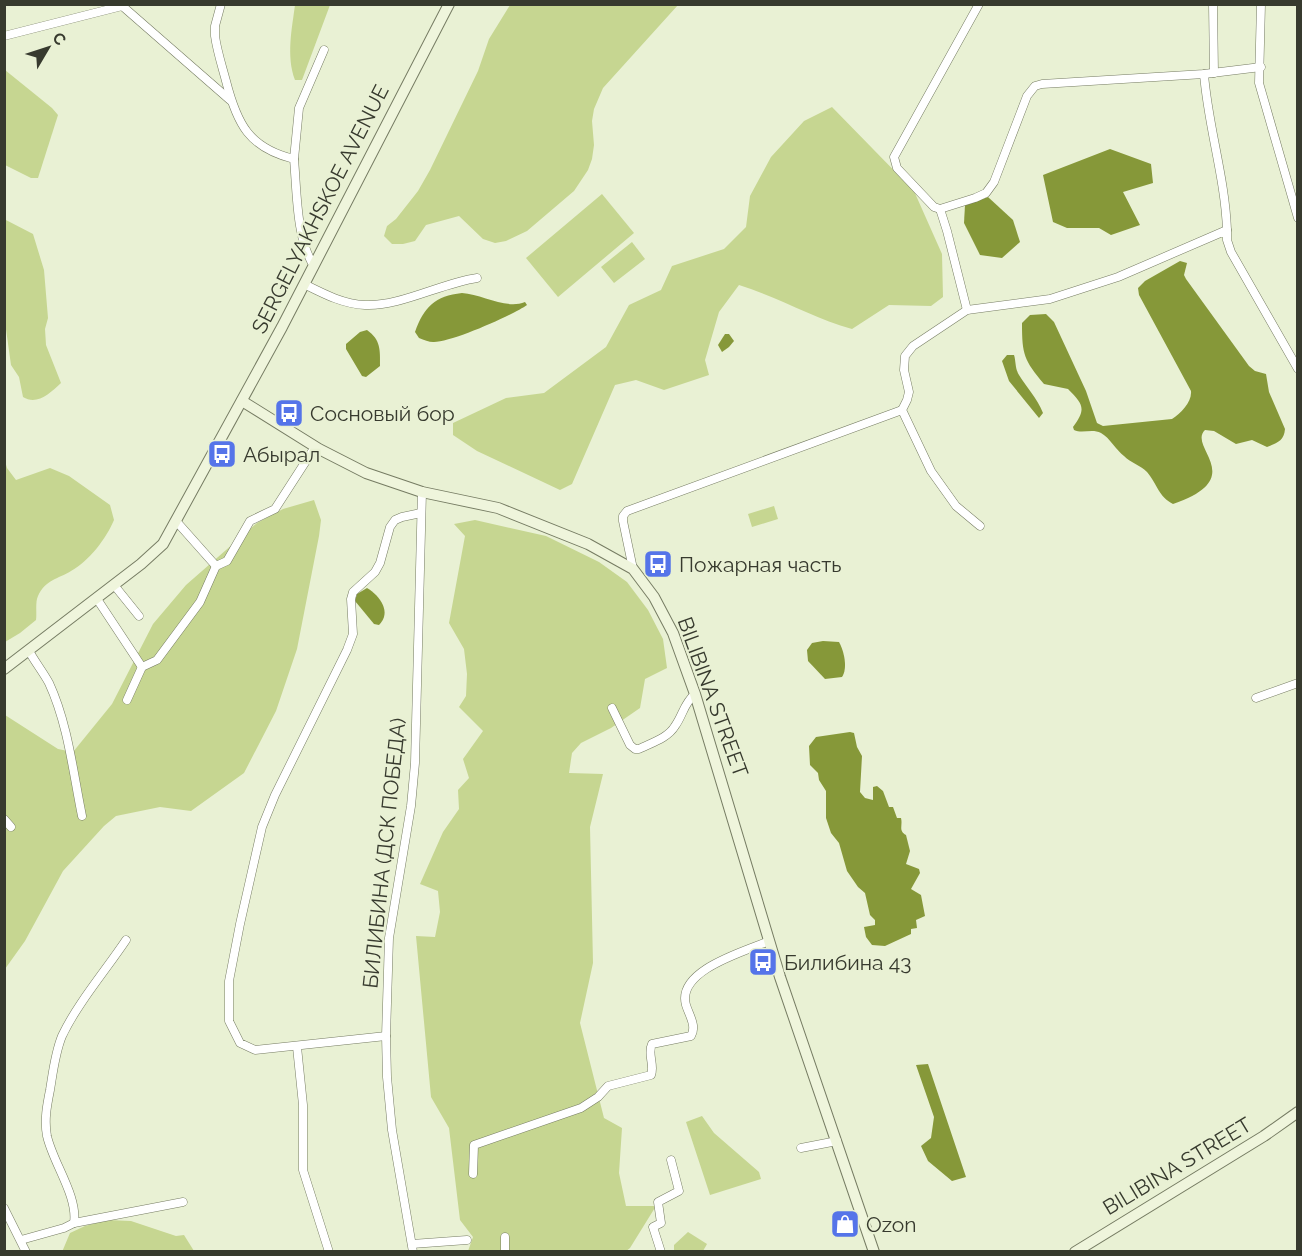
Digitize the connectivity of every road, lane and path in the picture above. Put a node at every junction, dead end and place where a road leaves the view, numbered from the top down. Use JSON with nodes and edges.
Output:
{"nodes":[{"id":1,"x":221,"y":4,"type":"edge"},
{"id":2,"x":449,"y":4,"type":"edge"},
{"id":3,"x":979,"y":4,"type":"edge"},
{"id":4,"x":1213,"y":4,"type":"edge"},
{"id":5,"x":1261,"y":4,"type":"edge"},
{"id":6,"x":121,"y":5,"type":"edge"},
{"id":7,"x":4,"y":36,"type":"edge"},
{"id":8,"x":324,"y":50,"type":"dead end"},
{"id":9,"x":1260,"y":67,"type":"junction"},
{"id":10,"x":1214,"y":73,"type":"junction"},
{"id":11,"x":1204,"y":74,"type":"junction"},
{"id":12,"x":231,"y":101,"type":"junction"},
{"id":13,"x":294,"y":159,"type":"junction"},
{"id":14,"x":940,"y":209,"type":"junction"},
{"id":15,"x":1298,"y":218,"type":"edge"},
{"id":16,"x":1227,"y":230,"type":"junction"},
{"id":17,"x":314,"y":266,"type":"junction"},
{"id":18,"x":477,"y":278,"type":"dead end"},
{"id":19,"x":304,"y":284,"type":"junction"},
{"id":20,"x":967,"y":310,"type":"junction"},
{"id":21,"x":1294,"y":354,"type":"edge"},
{"id":22,"x":1298,"y":369,"type":"edge"},
{"id":23,"x":242,"y":401,"type":"junction"},
{"id":24,"x":902,"y":410,"type":"junction"},
{"id":25,"x":315,"y":447,"type":"junction"},
{"id":26,"x":422,"y":492,"type":"junction"},
{"id":27,"x":421,"y":513,"type":"junction"},
{"id":28,"x":177,"y":521,"type":"junction"},
{"id":29,"x":980,"y":526,"type":"dead end"},
{"id":30,"x":216,"y":566,"type":"junction"},
{"id":31,"x":633,"y":569,"type":"junction"},
{"id":32,"x":114,"y":585,"type":"junction"},
{"id":33,"x":97,"y":598,"type":"junction"},
{"id":34,"x":139,"y":616,"type":"dead end"},
{"id":35,"x":29,"y":651,"type":"junction"},
{"id":36,"x":142,"y":667,"type":"junction"},
{"id":37,"x":4,"y":669,"type":"edge"},
{"id":38,"x":1298,"y":683,"type":"edge"},
{"id":39,"x":695,"y":694,"type":"junction"},
{"id":40,"x":1256,"y":698,"type":"dead end"},
{"id":41,"x":127,"y":700,"type":"dead end"},
{"id":42,"x":612,"y":708,"type":"dead end"},
{"id":43,"x":82,"y":816,"type":"dead end"},
{"id":44,"x":4,"y":819,"type":"edge"},
{"id":45,"x":11,"y":827,"type":"dead end"},
{"id":46,"x":126,"y":940,"type":"dead end"},
{"id":47,"x":769,"y":941,"type":"junction"},
{"id":48,"x":386,"y":1036,"type":"junction"},
{"id":49,"x":297,"y":1047,"type":"junction"},
{"id":50,"x":1298,"y":1112,"type":"edge"},
{"id":51,"x":837,"y":1141,"type":"junction"},
{"id":52,"x":801,"y":1148,"type":"dead end"},
{"id":53,"x":671,"y":1160,"type":"dead end"},
{"id":54,"x":473,"y":1174,"type":"dead end"},
{"id":55,"x":183,"y":1202,"type":"dead end"},
{"id":56,"x":4,"y":1208,"type":"edge"},
{"id":57,"x":74,"y":1223,"type":"junction"},
{"id":58,"x":505,"y":1237,"type":"dead end"},
{"id":59,"x":21,"y":1240,"type":"junction"},
{"id":60,"x":467,"y":1240,"type":"dead end"},
{"id":61,"x":413,"y":1247,"type":"edge"},
{"id":62,"x":26,"y":1251,"type":"edge"},
{"id":63,"x":329,"y":1251,"type":"edge"},
{"id":64,"x":506,"y":1251,"type":"edge"},
{"id":65,"x":661,"y":1251,"type":"edge"},
{"id":66,"x":874,"y":1251,"type":"edge"},
{"id":67,"x":1075,"y":1251,"type":"edge"}],
"edges":[{"from":1,"to":12,"type":"street"},
{"from":2,"to":17,"type":"main road","name":"SERGELYAKHSKOE AVENUE"},
{"from":3,"to":14,"type":"street"},
{"from":4,"to":10,"type":"street"},
{"from":5,"to":9,"type":"street"},
{"from":6,"to":7,"type":"street"},
{"from":6,"to":12,"type":"street"},
{"from":8,"to":13,"type":"street"},
{"from":9,"to":10,"type":"street"},
{"from":9,"to":15,"type":"street"},
{"from":10,"to":11,"type":"street"},
{"from":11,"to":14,"type":"street"},
{"from":11,"to":16,"type":"street"},
{"from":12,"to":13,"type":"street"},
{"from":13,"to":17,"type":"street"},
{"from":14,"to":20,"type":"street"},
{"from":16,"to":20,"type":"street"},
{"from":16,"to":21,"type":"street"},
{"from":17,"to":19,"type":"main road","name":"SERGELYAKHSKOE AVENUE"},
{"from":18,"to":19,"type":"street"},
{"from":19,"to":23,"type":"main road","name":"SERGELYAKHSKOE AVENUE"},
{"from":20,"to":24,"type":"street"},
{"from":21,"to":22,"type":"street"},
{"from":23,"to":25,"type":"main road","name":"BILIBINA STREET"},
{"from":23,"to":28,"type":"main road","name":"SERGELYAKHSKOE AVENUE"},
{"from":24,"to":29,"type":"street"},
{"from":24,"to":31,"type":"street"},
{"from":25,"to":26,"type":"main road","name":"BILIBINA STREET"},
{"from":25,"to":30,"type":"street"},
{"from":26,"to":27,"type":"street","name":"БИЛИБИНА (ДСК ПОБЕДА)"},
{"from":26,"to":31,"type":"main road","name":"BILIBINA STREET"},
{"from":27,"to":48,"type":"street","name":"БИЛИБИНА (ДСК ПОБЕДА)"},
{"from":27,"to":49,"type":"street"},
{"from":28,"to":30,"type":"street"},
{"from":28,"to":32,"type":"main road","name":"SERGELYAKHSKOE AVENUE"},
{"from":30,"to":36,"type":"street"},
{"from":31,"to":39,"type":"main road","name":"BILIBINA STREET"},
{"from":32,"to":33,"type":"main road","name":"SERGELYAKHSKOE AVENUE"},
{"from":32,"to":34,"type":"street"},
{"from":33,"to":35,"type":"main road","name":"SERGELYAKHSKOE AVENUE"},
{"from":33,"to":36,"type":"street"},
{"from":35,"to":37,"type":"main road","name":"SERGELYAKHSKOE AVENUE"},
{"from":35,"to":43,"type":"street"},
{"from":36,"to":41,"type":"street"},
{"from":38,"to":40,"type":"street"},
{"from":39,"to":42,"type":"street"},
{"from":39,"to":47,"type":"main road","name":"BILIBINA STREET"},
{"from":44,"to":45,"type":"street"},
{"from":46,"to":57,"type":"street"},
{"from":47,"to":51,"type":"main road","name":"BILIBINA STREET"},
{"from":47,"to":54,"type":"street"},
{"from":48,"to":49,"type":"street"},
{"from":48,"to":61,"type":"street","name":"БИЛИБИНА (ДСК ПОБЕДА)"},
{"from":49,"to":63,"type":"street"},
{"from":50,"to":67,"type":"main road","name":"BILIBINA STREET"},
{"from":51,"to":52,"type":"street"},
{"from":51,"to":66,"type":"main road","name":"BILIBINA STREET"},
{"from":53,"to":65,"type":"street"},
{"from":55,"to":57,"type":"street"},
{"from":56,"to":59,"type":"street"},
{"from":57,"to":59,"type":"street"},
{"from":58,"to":64,"type":"street"},
{"from":59,"to":62,"type":"street"},
{"from":60,"to":61,"type":"street"}]}
